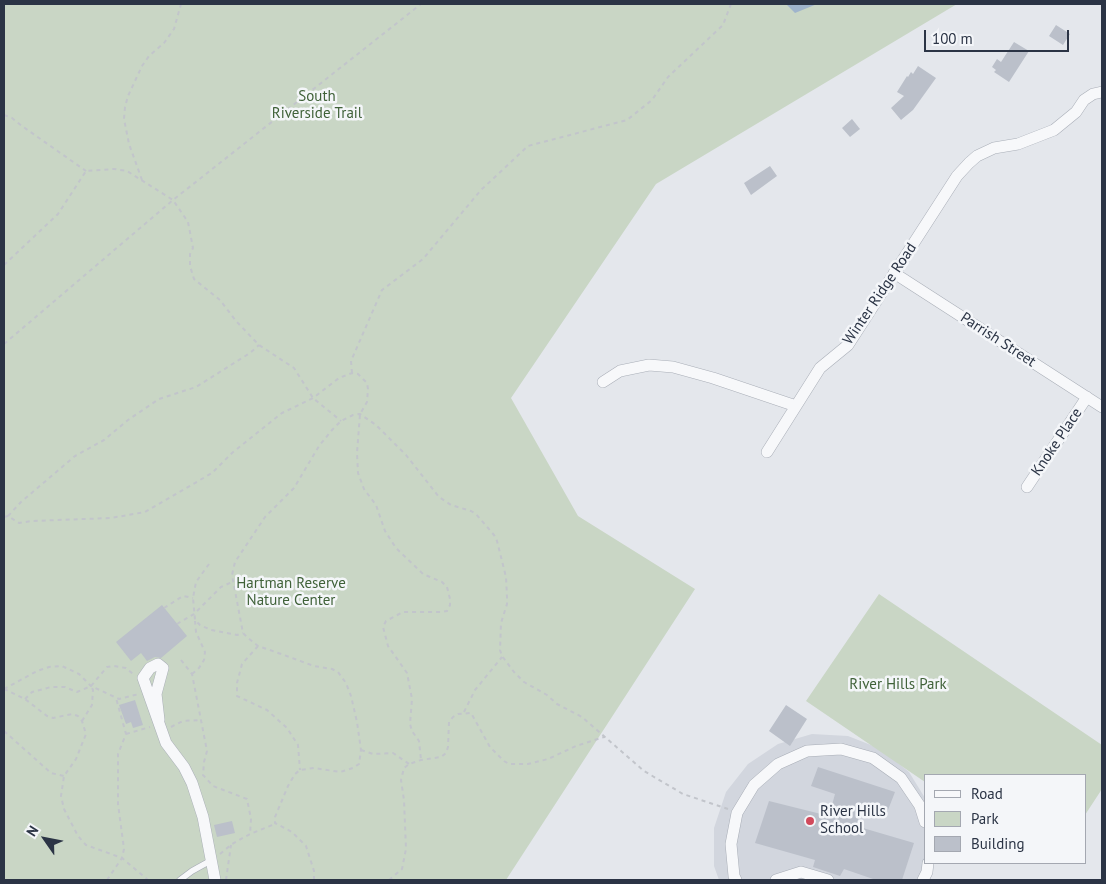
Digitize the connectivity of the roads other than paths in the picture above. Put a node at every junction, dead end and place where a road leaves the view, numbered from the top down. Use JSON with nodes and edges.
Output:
{"nodes":[{"id":1,"x":1102,"y":92,"type":"edge"},
{"id":2,"x":894,"y":273,"type":"junction"},
{"id":3,"x":603,"y":382,"type":"dead end"},
{"id":4,"x":1087,"y":398,"type":"junction"},
{"id":5,"x":796,"y":406,"type":"junction"},
{"id":6,"x":1102,"y":407,"type":"edge"},
{"id":7,"x":766,"y":452,"type":"dead end"},
{"id":8,"x":1027,"y":487,"type":"dead end"},
{"id":9,"x":163,"y":724,"type":"road end"},
{"id":10,"x":924,"y":819,"type":"edge"},
{"id":11,"x":210,"y":861,"type":"junction"},
{"id":12,"x":928,"y":864,"type":"edge"},
{"id":13,"x":180,"y":880,"type":"edge"},
{"id":14,"x":214,"y":880,"type":"edge"},
{"id":15,"x":736,"y":880,"type":"edge"},
{"id":16,"x":776,"y":880,"type":"edge"},
{"id":17,"x":828,"y":880,"type":"edge"},
{"id":18,"x":923,"y":880,"type":"edge"}],
"edges":[{"from":1,"to":2,"type":"street","name":"Winter Ridge Road"},
{"from":2,"to":4,"type":"street","name":"Parrish Street"},
{"from":2,"to":5,"type":"street","name":"Winter Ridge Road"},
{"from":3,"to":5,"type":"street"},
{"from":4,"to":6,"type":"street","name":"Parrish Street"},
{"from":4,"to":8,"type":"street","name":"Knoke Place"},
{"from":5,"to":7,"type":"street","name":"Winter Ridge Road"},
{"from":9,"to":11,"type":"street"},
{"from":10,"to":15,"type":"street"},
{"from":11,"to":13,"type":"lane"},
{"from":11,"to":14,"type":"street"},
{"from":12,"to":18,"type":"street"},
{"from":16,"to":17,"type":"street"}]}
